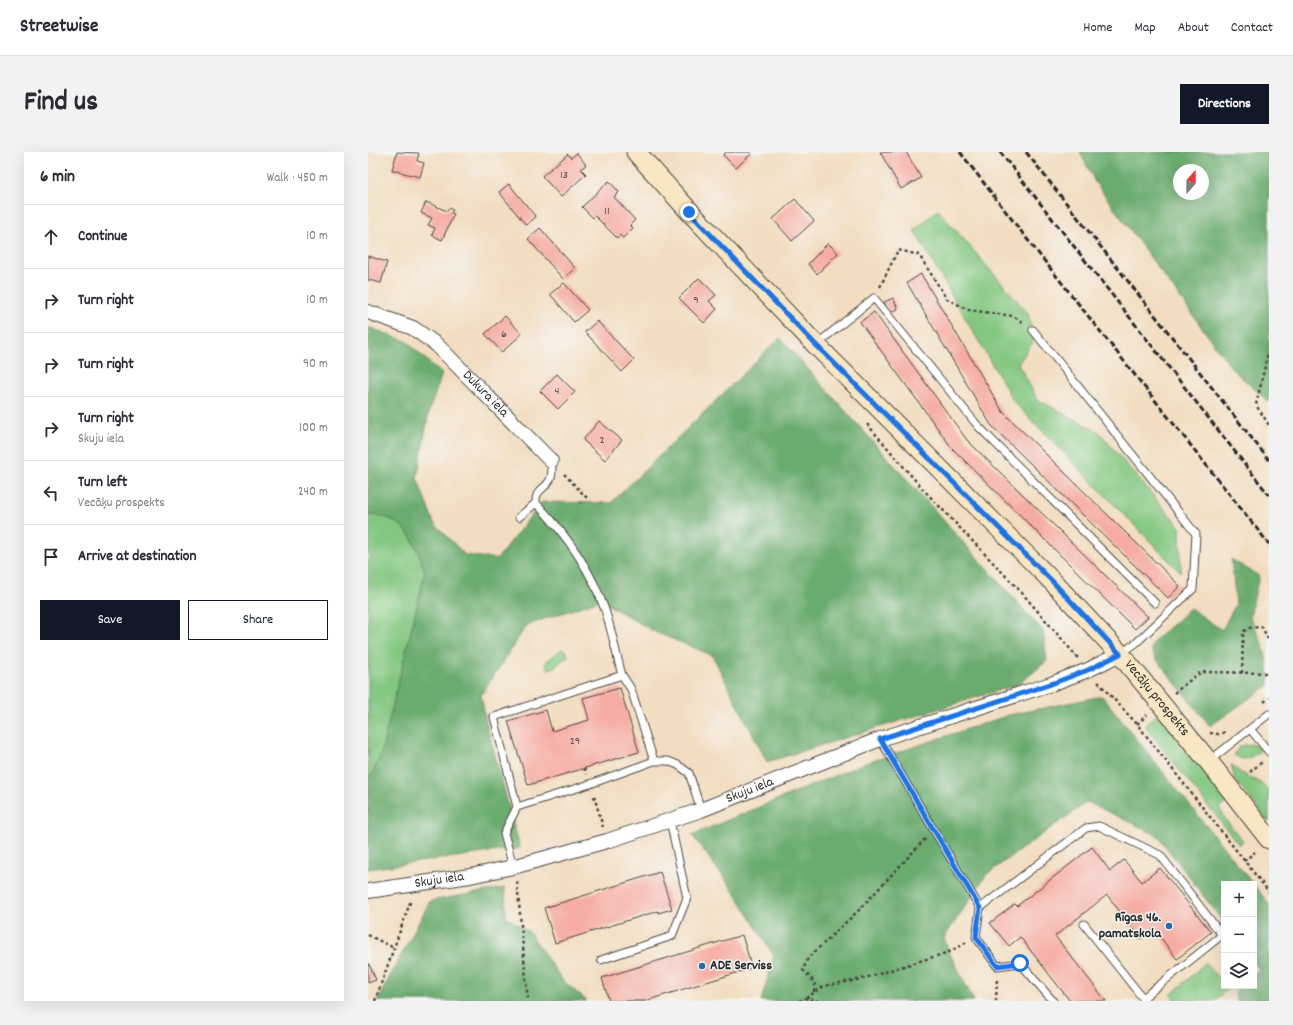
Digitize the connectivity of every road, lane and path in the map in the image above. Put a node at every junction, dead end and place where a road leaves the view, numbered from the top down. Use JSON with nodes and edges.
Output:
{"nodes":[{"id":1,"x":636,"y":152,"type":"edge"},
{"id":2,"x":874,"y":298,"type":"junction"},
{"id":3,"x":368,"y":312,"type":"edge"},
{"id":4,"x":1033,"y":330,"type":"joint"},
{"id":5,"x":816,"y":345,"type":"junction"},
{"id":6,"x":1269,"y":349,"type":"edge"},
{"id":7,"x":1269,"y":425,"type":"edge"},
{"id":8,"x":551,"y":461,"type":"junction"},
{"id":9,"x":587,"y":498,"type":"dead end"},
{"id":10,"x":536,"y":503,"type":"junction"},
{"id":11,"x":519,"y":517,"type":"dead end"},
{"id":12,"x":1154,"y":603,"type":"dead end"},
{"id":13,"x":1269,"y":641,"type":"edge"},
{"id":14,"x":1120,"y":654,"type":"junction"},
{"id":15,"x":1088,"y":670,"type":"junction"},
{"id":16,"x":1242,"y":673,"type":"junction"},
{"id":17,"x":1269,"y":673,"type":"edge"},
{"id":18,"x":622,"y":675,"type":"junction"},
{"id":19,"x":1170,"y":695,"type":"dead end"},
{"id":20,"x":1151,"y":712,"type":"dead end"},
{"id":21,"x":1269,"y":714,"type":"edge"},
{"id":22,"x":1137,"y":724,"type":"junction"},
{"id":23,"x":1250,"y":730,"type":"junction"},
{"id":24,"x":880,"y":739,"type":"junction"},
{"id":25,"x":1269,"y":752,"type":"edge"},
{"id":26,"x":1264,"y":760,"type":"dead end"},
{"id":27,"x":654,"y":761,"type":"junction"},
{"id":28,"x":1209,"y":762,"type":"junction"},
{"id":29,"x":1250,"y":772,"type":"dead end"},
{"id":30,"x":590,"y":784,"type":"junction"},
{"id":31,"x":517,"y":807,"type":"junction"},
{"id":32,"x":701,"y":810,"type":"junction"},
{"id":33,"x":670,"y":821,"type":"junction"},
{"id":34,"x":934,"y":829,"type":"junction"},
{"id":35,"x":1269,"y":839,"type":"edge"},
{"id":36,"x":607,"y":841,"type":"junction"},
{"id":37,"x":1255,"y":852,"type":"dead end"},
{"id":38,"x":1244,"y":861,"type":"junction"},
{"id":39,"x":513,"y":867,"type":"junction"},
{"id":40,"x":422,"y":884,"type":"junction"},
{"id":41,"x":368,"y":891,"type":"edge"},
{"id":42,"x":1269,"y":892,"type":"edge"},
{"id":43,"x":980,"y":908,"type":"junction"},
{"id":44,"x":1084,"y":924,"type":"dead end"},
{"id":45,"x":368,"y":935,"type":"edge"},
{"id":46,"x":960,"y":947,"type":"dead end"},
{"id":47,"x":394,"y":948,"type":"junction"},
{"id":48,"x":601,"y":960,"type":"dead end"},
{"id":49,"x":997,"y":966,"type":"junction"},
{"id":50,"x":814,"y":992,"type":"junction"},
{"id":51,"x":806,"y":998,"type":"junction"},
{"id":52,"x":376,"y":1000,"type":"edge"},
{"id":53,"x":1144,"y":1000,"type":"edge"},
{"id":54,"x":371,"y":1001,"type":"edge"},
{"id":55,"x":528,"y":1001,"type":"edge"},
{"id":56,"x":799,"y":1001,"type":"edge"},
{"id":57,"x":818,"y":1001,"type":"edge"},
{"id":58,"x":996,"y":1001,"type":"edge"},
{"id":59,"x":1053,"y":1001,"type":"edge"}],
"edges":[{"from":1,"to":5,"type":"main road","name":"Vecāķu prospekts"},
{"from":2,"to":4,"type":"path"},
{"from":2,"to":5,"type":"lane"},
{"from":2,"to":12,"type":"lane"},
{"from":3,"to":8,"type":"street","name":"Dukura iela"},
{"from":4,"to":14,"type":"lane"},
{"from":5,"to":14,"type":"main road","name":"Vecāķu prospekts"},
{"from":6,"to":7,"type":"path"},
{"from":8,"to":9,"type":"path"},
{"from":8,"to":10,"type":"lane"},
{"from":10,"to":11,"type":"lane"},
{"from":10,"to":18,"type":"lane"},
{"from":13,"to":16,"type":"path"},
{"from":14,"to":15,"type":"street","name":"Skuju iela"},
{"from":14,"to":28,"type":"main road","name":"Vecāķu prospekts"},
{"from":15,"to":22,"type":"path"},
{"from":15,"to":24,"type":"street","name":"Skuju iela"},
{"from":16,"to":17,"type":"path"},
{"from":16,"to":19,"type":"path"},
{"from":18,"to":27,"type":"lane"},
{"from":18,"to":31,"type":"lane"},
{"from":20,"to":22,"type":"path"},
{"from":21,"to":23,"type":"lane"},
{"from":22,"to":38,"type":"path"},
{"from":23,"to":25,"type":"lane"},
{"from":23,"to":28,"type":"lane"},
{"from":24,"to":32,"type":"street","name":"Skuju iela"},
{"from":24,"to":34,"type":"lane"},
{"from":26,"to":29,"type":"path"},
{"from":27,"to":30,"type":"lane"},
{"from":27,"to":32,"type":"lane"},
{"from":28,"to":35,"type":"main road","name":"Vecāķu prospekts"},
{"from":30,"to":31,"type":"lane"},
{"from":30,"to":36,"type":"path"},
{"from":31,"to":39,"type":"lane"},
{"from":32,"to":33,"type":"street","name":"Skuju iela"},
{"from":33,"to":36,"type":"street","name":"Skuju iela"},
{"from":33,"to":48,"type":"lane"},
{"from":34,"to":43,"type":"lane"},
{"from":34,"to":50,"type":"path"},
{"from":36,"to":39,"type":"street","name":"Skuju iela"},
{"from":37,"to":38,"type":"path"},
{"from":38,"to":42,"type":"path"},
{"from":39,"to":40,"type":"street","name":"Skuju iela"},
{"from":39,"to":55,"type":"path"},
{"from":40,"to":41,"type":"street","name":"Skuju iela"},
{"from":40,"to":47,"type":"path"},
{"from":43,"to":49,"type":"lane"},
{"from":43,"to":53,"type":"lane"},
{"from":44,"to":53,"type":"lane"},
{"from":45,"to":47,"type":"path"},
{"from":46,"to":50,"type":"path"},
{"from":47,"to":52,"type":"path"},
{"from":49,"to":58,"type":"path"},
{"from":49,"to":59,"type":"lane"},
{"from":50,"to":51,"type":"path"},
{"from":51,"to":56,"type":"path"},
{"from":51,"to":57,"type":"path"},
{"from":52,"to":54,"type":"path"}]}
